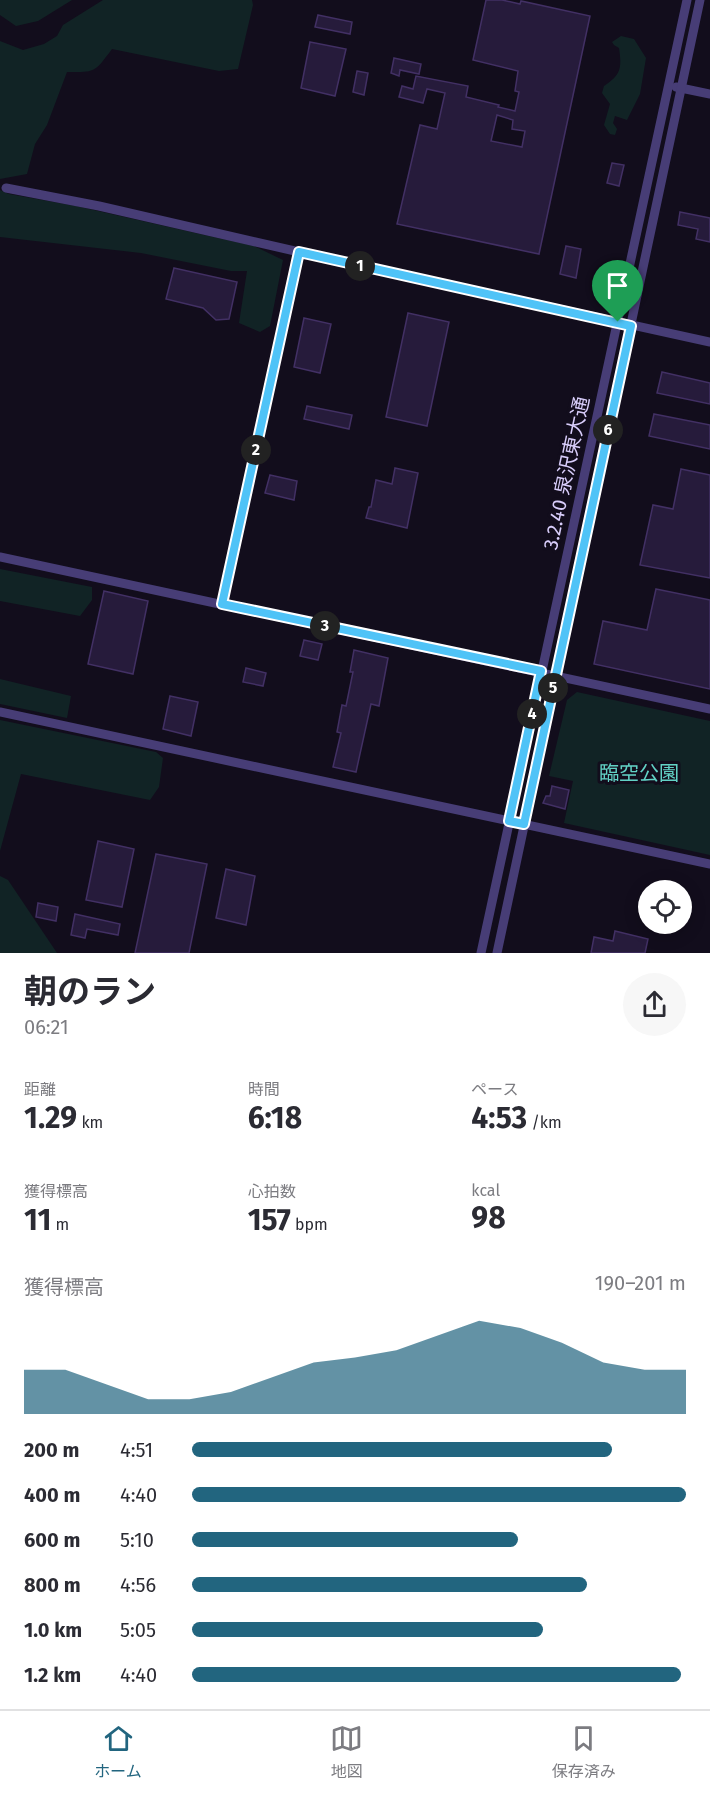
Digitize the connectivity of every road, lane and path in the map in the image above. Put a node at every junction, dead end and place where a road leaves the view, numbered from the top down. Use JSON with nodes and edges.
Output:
{"nodes":[{"id":1,"x":687,"y":0,"type":"edge"},
{"id":2,"x":700,"y":0,"type":"edge"},
{"id":3,"x":668,"y":85,"type":"junction"},
{"id":4,"x":682,"y":88,"type":"junction"},
{"id":5,"x":710,"y":94,"type":"edge"},
{"id":6,"x":6,"y":188,"type":"dead end"},
{"id":7,"x":299,"y":252,"type":"junction"},
{"id":8,"x":618,"y":322,"type":"junction"},
{"id":9,"x":631,"y":326,"type":"junction"},
{"id":10,"x":710,"y":342,"type":"edge"},
{"id":11,"x":0,"y":557,"type":"edge"},
{"id":12,"x":222,"y":604,"type":"junction"},
{"id":13,"x":541,"y":671,"type":"junction"},
{"id":14,"x":556,"y":675,"type":"junction"},
{"id":15,"x":710,"y":709,"type":"edge"},
{"id":16,"x":0,"y":712,"type":"edge"},
{"id":17,"x":509,"y":821,"type":"junction"},
{"id":18,"x":524,"y":824,"type":"junction"},
{"id":19,"x":710,"y":864,"type":"edge"},
{"id":20,"x":481,"y":953,"type":"edge"},
{"id":21,"x":497,"y":953,"type":"edge"}],
"edges":[{"from":1,"to":3,"type":"street","name":"3.2.40 泉沢東大通"},
{"from":2,"to":4,"type":"street","name":"3.2.40 泉沢東大通"},
{"from":3,"to":4,"type":"street"},
{"from":3,"to":8,"type":"street","name":"3.2.40 泉沢東大通"},
{"from":4,"to":5,"type":"street"},
{"from":4,"to":9,"type":"street","name":"3.2.40 泉沢東大通"},
{"from":6,"to":7,"type":"street"},
{"from":7,"to":8,"type":"street"},
{"from":7,"to":12,"type":"street"},
{"from":8,"to":9,"type":"street"},
{"from":8,"to":13,"type":"street","name":"3.2.40 泉沢東大通"},
{"from":9,"to":10,"type":"street"},
{"from":9,"to":14,"type":"street","name":"3.2.40 泉沢東大通"},
{"from":11,"to":12,"type":"street"},
{"from":12,"to":13,"type":"street"},
{"from":13,"to":14,"type":"street"},
{"from":13,"to":17,"type":"street","name":"3.2.40 泉沢東大通"},
{"from":14,"to":15,"type":"street"},
{"from":14,"to":18,"type":"street","name":"3.2.40 泉沢東大通"},
{"from":16,"to":17,"type":"street"},
{"from":17,"to":18,"type":"street"},
{"from":17,"to":20,"type":"street","name":"3.2.40 泉沢東大通"},
{"from":18,"to":19,"type":"street"},
{"from":18,"to":21,"type":"street","name":"3.2.40 泉沢東大通"}]}
